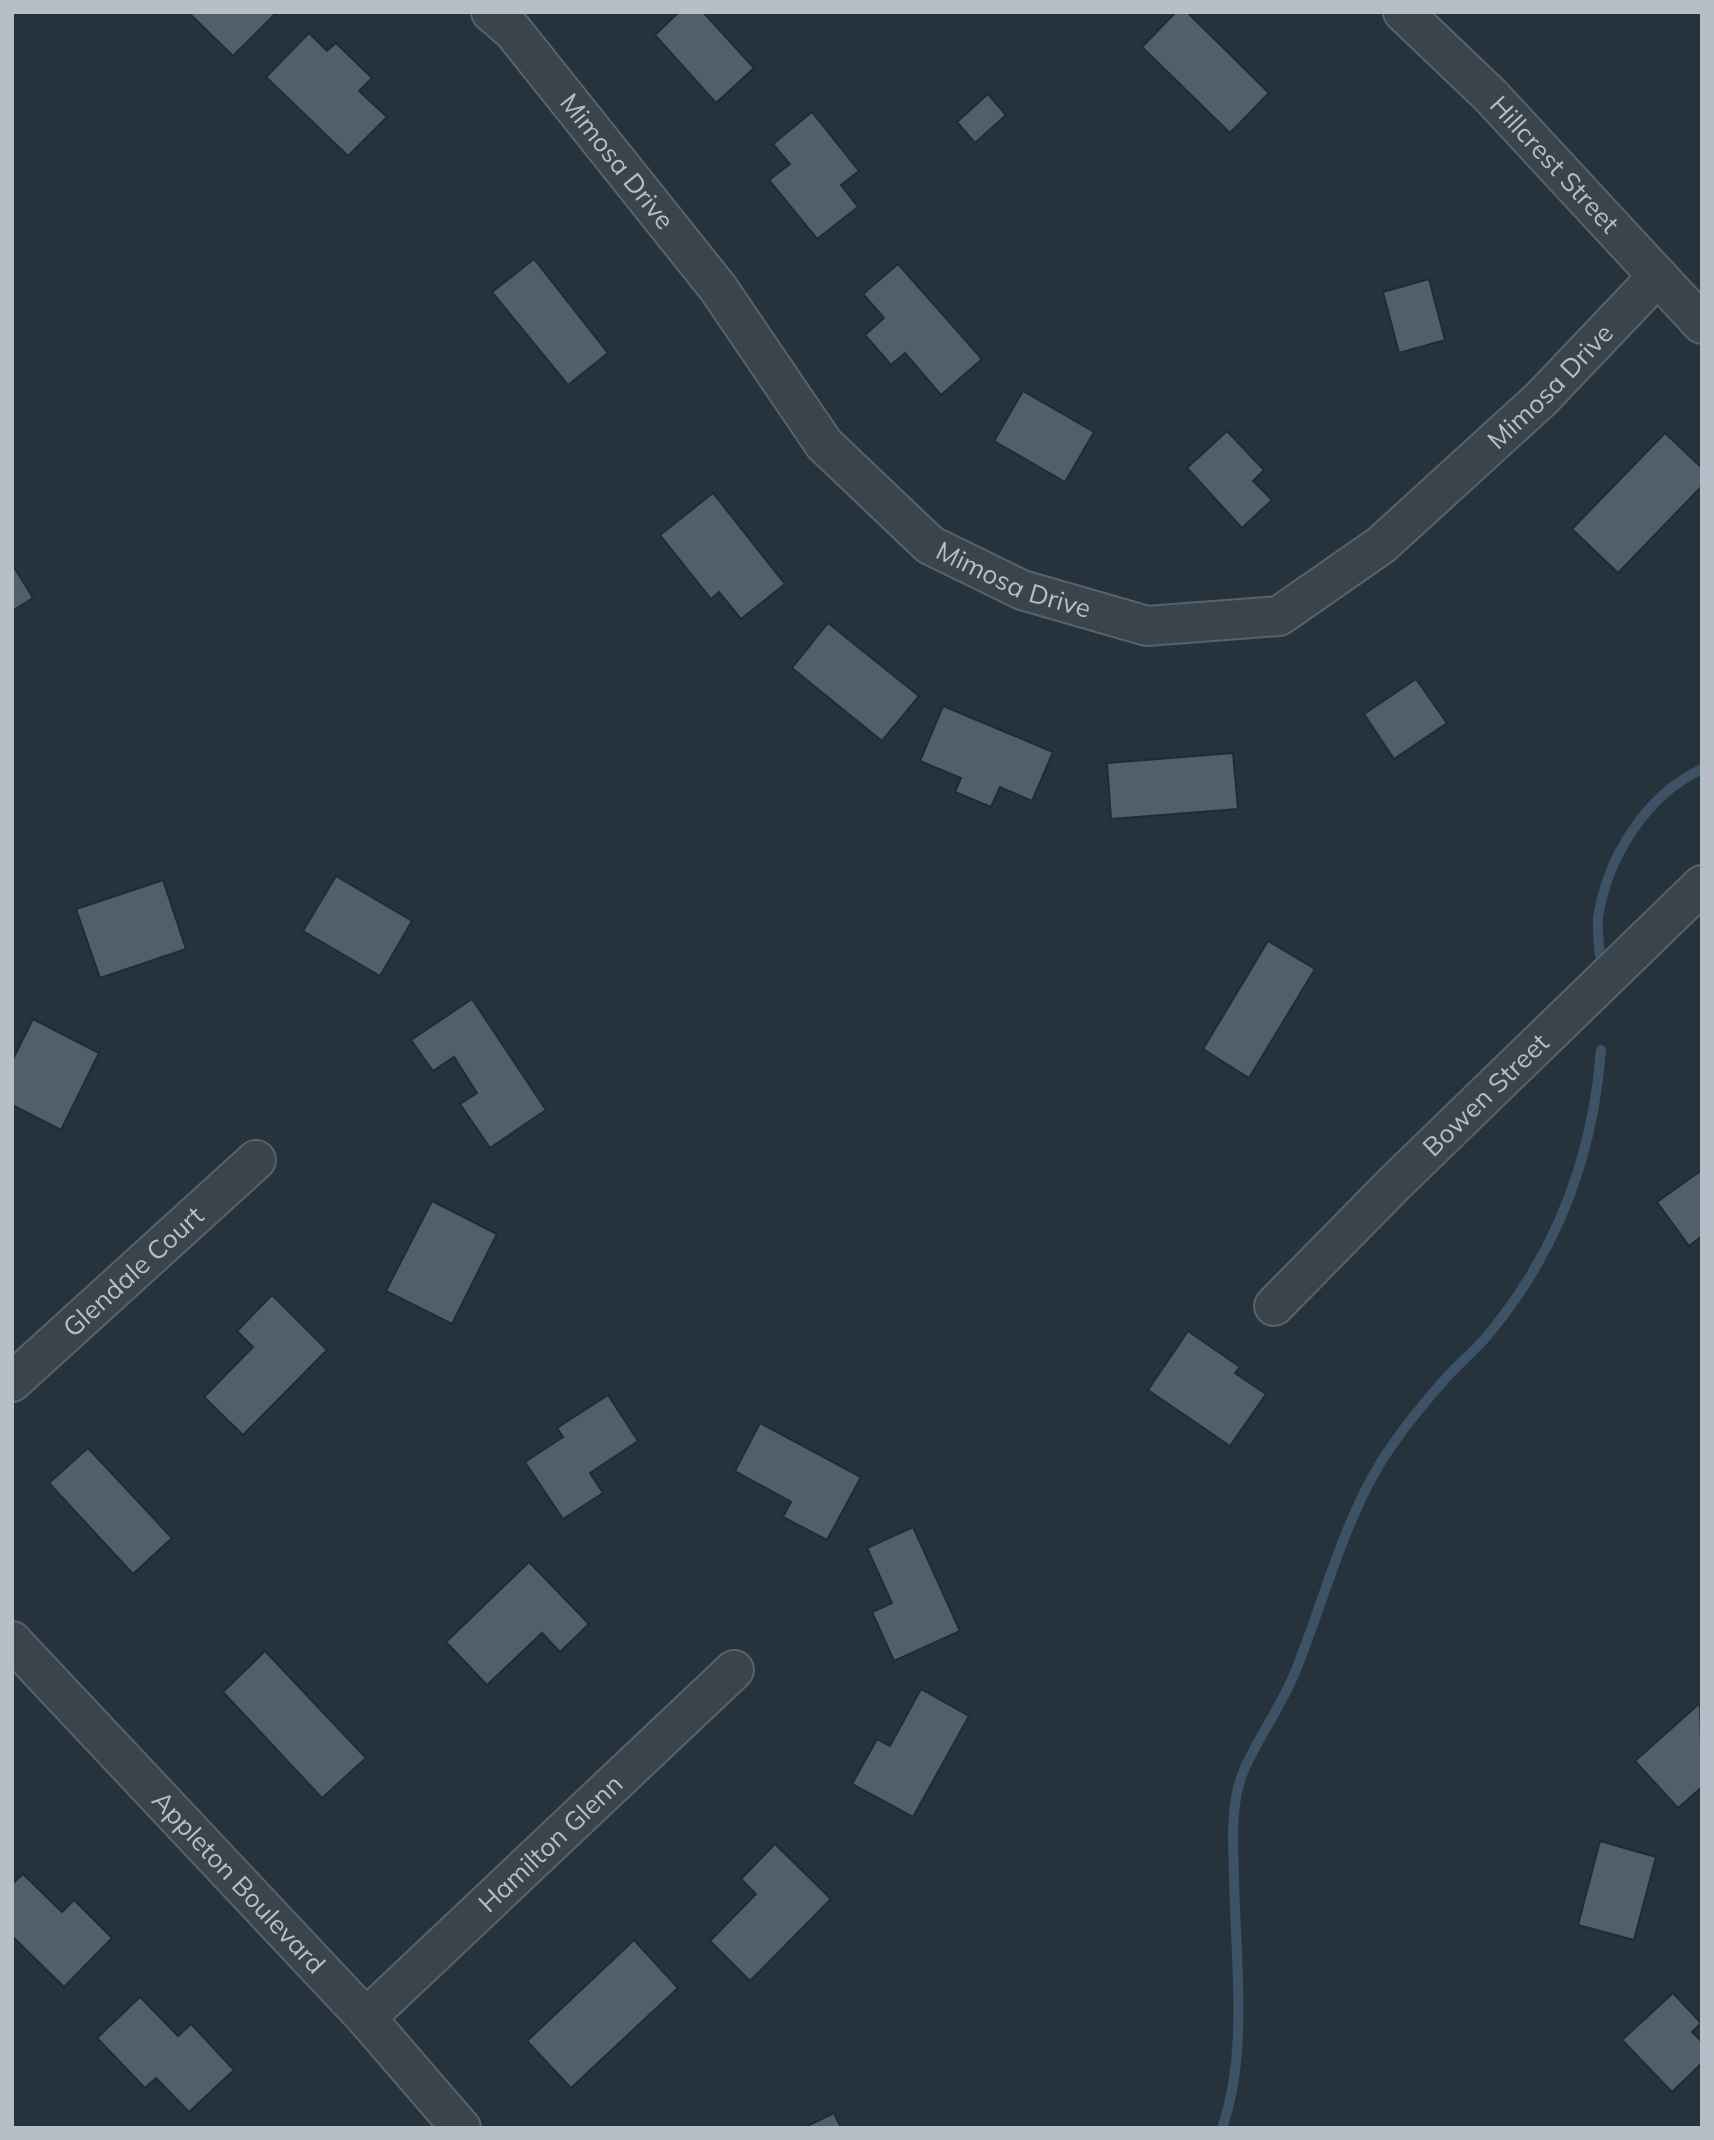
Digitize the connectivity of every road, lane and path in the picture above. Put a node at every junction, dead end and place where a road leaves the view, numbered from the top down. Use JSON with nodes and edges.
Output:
{"nodes":[{"id":1,"x":491,"y":12,"type":"edge"},
{"id":2,"x":1403,"y":12,"type":"edge"},
{"id":3,"x":1658,"y":276,"type":"junction"},
{"id":4,"x":1702,"y":324,"type":"edge"},
{"id":5,"x":1702,"y":885,"type":"edge"},
{"id":6,"x":256,"y":1160,"type":"dead end"},
{"id":7,"x":1274,"y":1306,"type":"dead end"},
{"id":8,"x":12,"y":1382,"type":"edge"},
{"id":9,"x":12,"y":1641,"type":"edge"},
{"id":10,"x":734,"y":1670,"type":"dead end"},
{"id":11,"x":366,"y":2018,"type":"junction"},
{"id":12,"x":461,"y":2128,"type":"edge"}],
"edges":[{"from":1,"to":3,"type":"street","name":"Mimosa Drive"},
{"from":2,"to":3,"type":"street","name":"Hillcrest Street"},
{"from":3,"to":4,"type":"street","name":"Hillcrest Street"},
{"from":5,"to":7,"type":"street","name":"Bowen Street"},
{"from":6,"to":8,"type":"street","name":"Glendale Court"},
{"from":9,"to":11,"type":"street","name":"Appleton Boulevard"},
{"from":10,"to":11,"type":"street","name":"Hamilton Glenn"},
{"from":11,"to":12,"type":"street","name":"Appleton Boulevard"}]}
